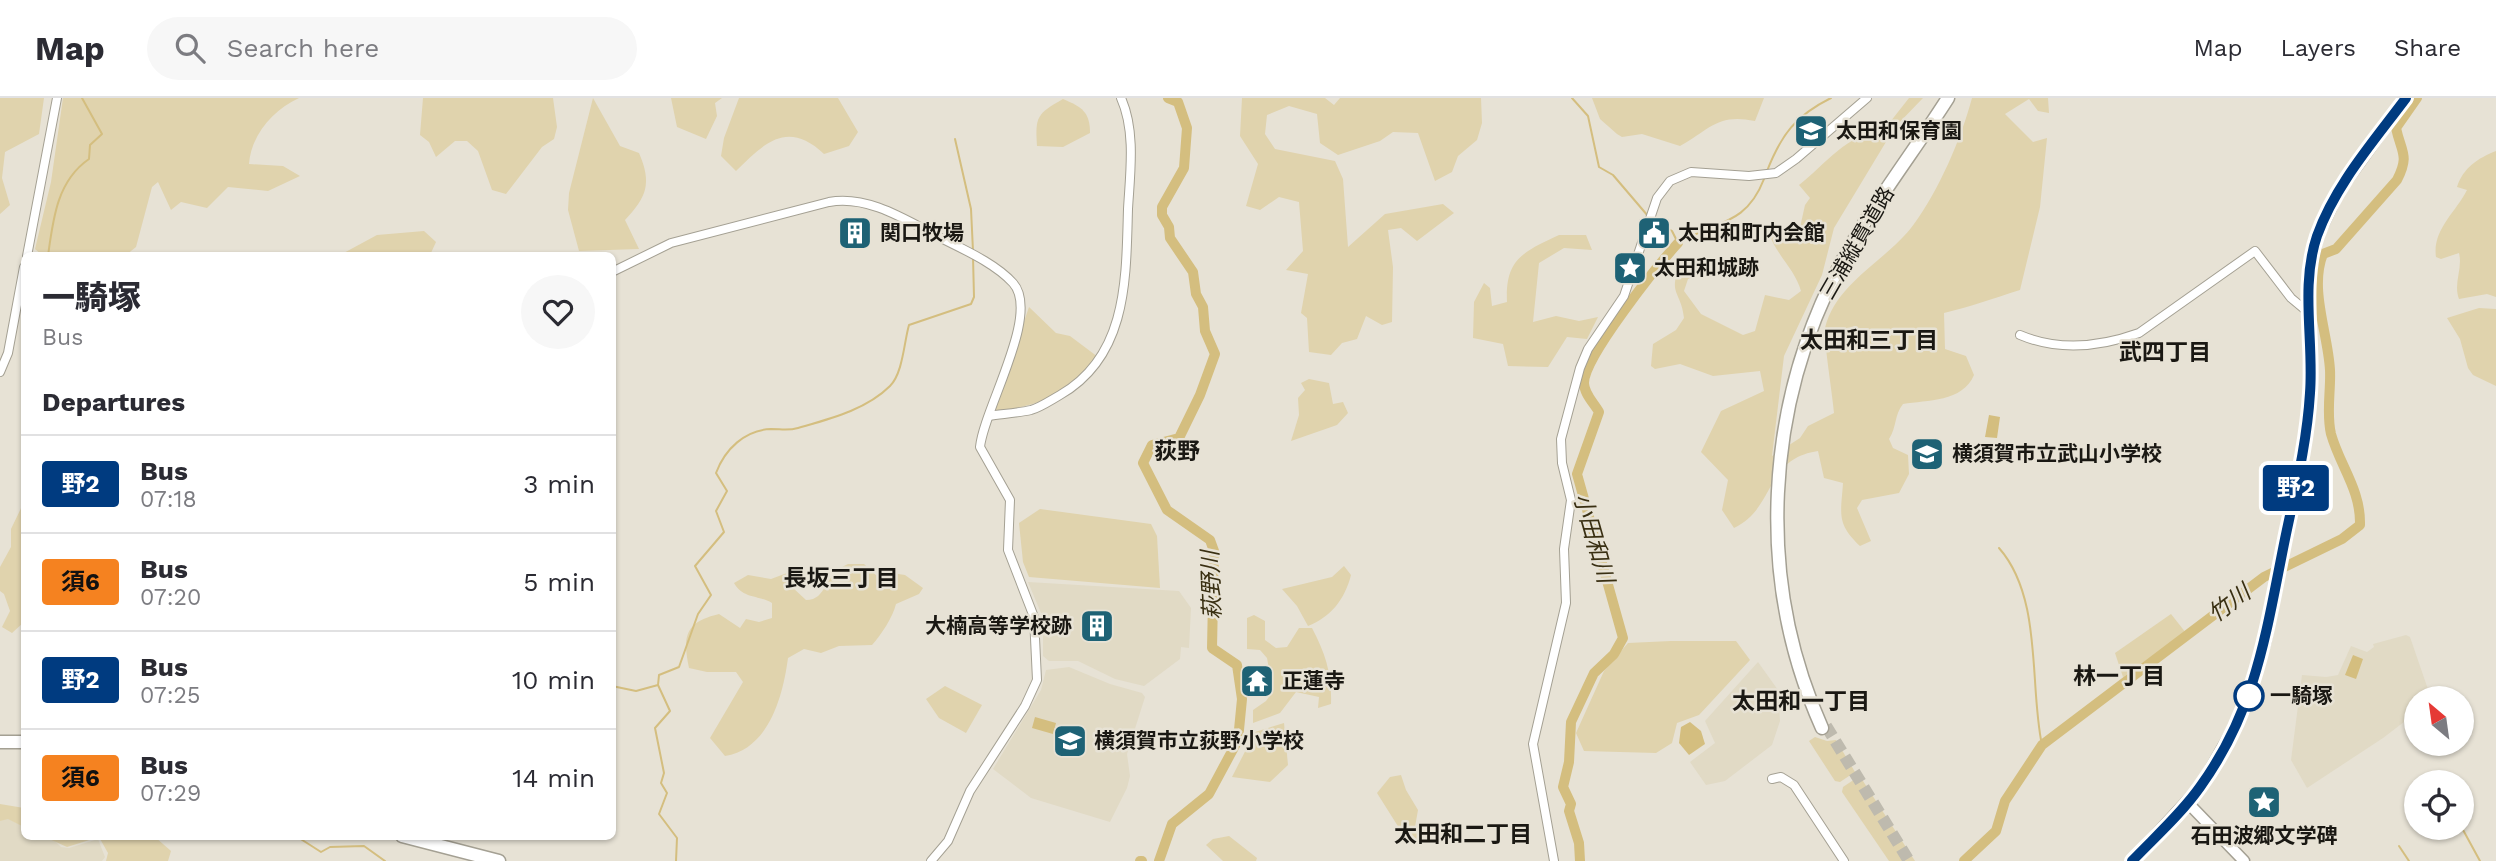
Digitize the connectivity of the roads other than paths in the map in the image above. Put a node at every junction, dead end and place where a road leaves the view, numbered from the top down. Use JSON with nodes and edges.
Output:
{"nodes":[{"id":1,"x":57,"y":98,"type":"edge"},
{"id":2,"x":1121,"y":98,"type":"edge"},
{"id":3,"x":1867,"y":98,"type":"edge"},
{"id":4,"x":1950,"y":98,"type":"edge"},
{"id":5,"x":2406,"y":98,"type":"edge"},
{"id":6,"x":28,"y":252,"type":"edge"},
{"id":7,"x":616,"y":270,"type":"edge"},
{"id":8,"x":21,"y":283,"type":"edge"},
{"id":9,"x":2309,"y":313,"type":"junction"},
{"id":10,"x":2020,"y":335,"type":"dead end"},
{"id":11,"x":0,"y":372,"type":"edge"},
{"id":12,"x":989,"y":416,"type":"junction"},
{"id":13,"x":1824,"y":727,"type":"tunnel mouth"},
{"id":14,"x":0,"y":742,"type":"edge"},
{"id":15,"x":21,"y":742,"type":"edge"},
{"id":16,"x":1772,"y":779,"type":"dead end"},
{"id":17,"x":2188,"y":803,"type":"junction"},
{"id":18,"x":418,"y":840,"type":"edge"},
{"id":19,"x":499,"y":861,"type":"edge"},
{"id":20,"x":930,"y":861,"type":"edge"},
{"id":21,"x":1554,"y":861,"type":"edge"},
{"id":22,"x":1844,"y":861,"type":"edge"},
{"id":23,"x":2132,"y":861,"type":"edge"},
{"id":24,"x":2244,"y":861,"type":"edge"}],
"edges":[{"from":1,"to":6,"type":"street"},
{"from":2,"to":12,"type":"street"},
{"from":3,"to":21,"type":"street"},
{"from":4,"to":13,"type":"highway","name":"三浦縦貫道路"},
{"from":5,"to":9,"type":"main road"},
{"from":7,"to":12,"type":"street"},
{"from":8,"to":11,"type":"street"},
{"from":9,"to":10,"type":"street"},
{"from":9,"to":17,"type":"main road"},
{"from":12,"to":20,"type":"street"},
{"from":14,"to":15,"type":"highway"},
{"from":16,"to":22,"type":"street"},
{"from":17,"to":23,"type":"main road"},
{"from":17,"to":24,"type":"main road"},
{"from":18,"to":19,"type":"highway"}]}
